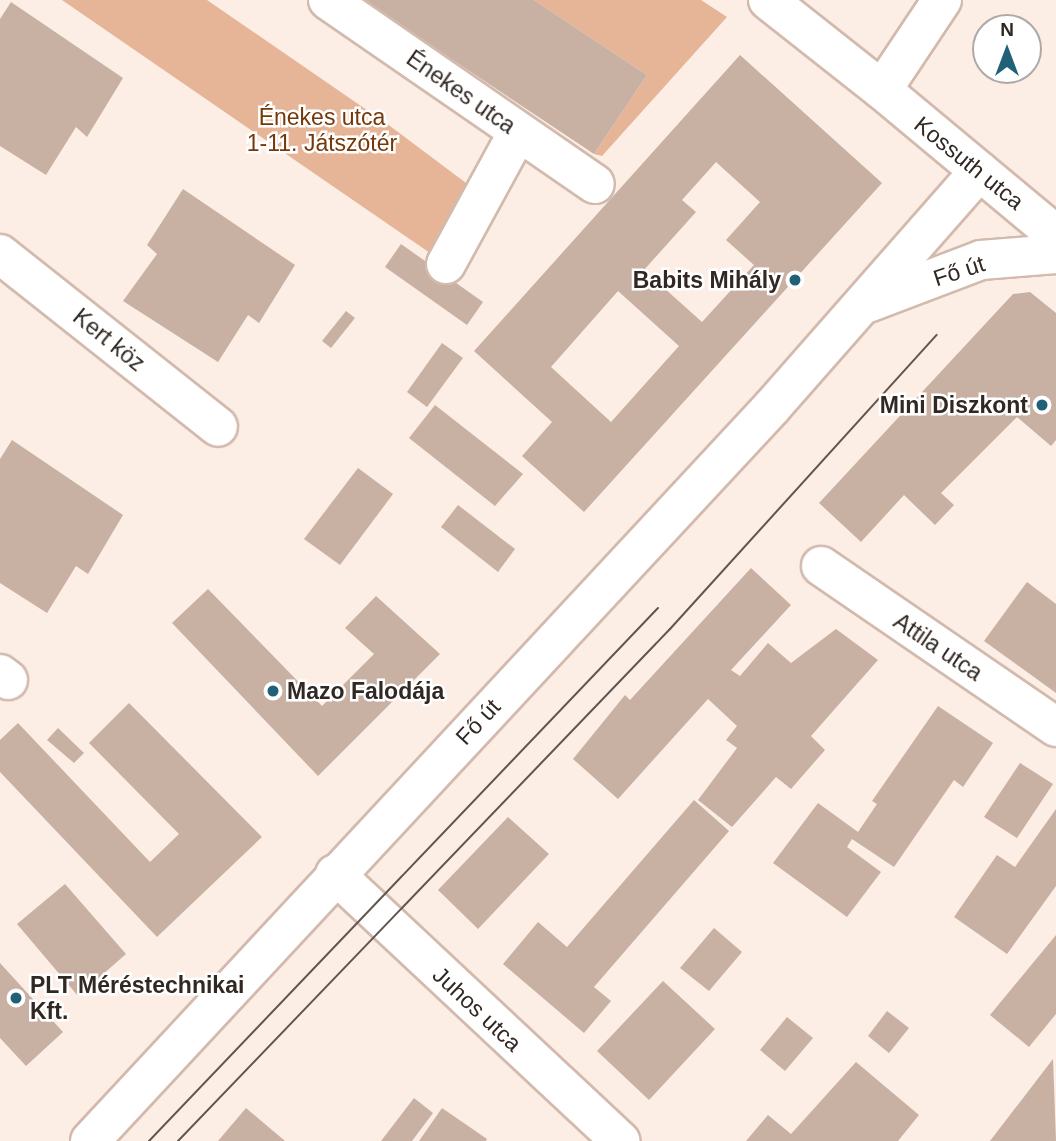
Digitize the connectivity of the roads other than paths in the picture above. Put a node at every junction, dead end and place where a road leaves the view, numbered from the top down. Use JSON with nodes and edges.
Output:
{"nodes":[{"id":1,"x":328,"y":0,"type":"edge"},
{"id":2,"x":768,"y":0,"type":"edge"},
{"id":3,"x":942,"y":0,"type":"edge"},
{"id":4,"x":882,"y":90,"type":"junction"},
{"id":5,"x":518,"y":132,"type":"junction"},
{"id":6,"x":979,"y":171,"type":"junction"},
{"id":7,"x":595,"y":184,"type":"dead end"},
{"id":8,"x":1056,"y":235,"type":"edge"},
{"id":9,"x":0,"y":254,"type":"edge"},
{"id":10,"x":1056,"y":254,"type":"edge"},
{"id":11,"x":446,"y":264,"type":"dead end"},
{"id":12,"x":866,"y":304,"type":"junction"},
{"id":13,"x":218,"y":427,"type":"dead end"},
{"id":14,"x":821,"y":566,"type":"dead end"},
{"id":15,"x":1056,"y":727,"type":"edge"},
{"id":16,"x":335,"y":874,"type":"junction"},
{"id":17,"x":90,"y":1141,"type":"edge"},
{"id":18,"x":620,"y":1141,"type":"edge"}],
"edges":[{"from":1,"to":5,"type":"street","name":"Énekes utca"},
{"from":2,"to":4,"type":"street"},
{"from":3,"to":4,"type":"street"},
{"from":4,"to":6,"type":"street","name":"Kossuth utca"},
{"from":5,"to":7,"type":"street","name":"Énekes utca"},
{"from":5,"to":11,"type":"street"},
{"from":6,"to":8,"type":"street","name":"Kossuth utca"},
{"from":6,"to":12,"type":"street","name":"Fő út"},
{"from":9,"to":13,"type":"street","name":"Kert köz"},
{"from":10,"to":12,"type":"street","name":"Fő út"},
{"from":12,"to":16,"type":"street","name":"Fő út"},
{"from":14,"to":15,"type":"street","name":"Attila utca"},
{"from":16,"to":17,"type":"street","name":"Fő út"},
{"from":16,"to":18,"type":"street","name":"Juhos utca"}]}
